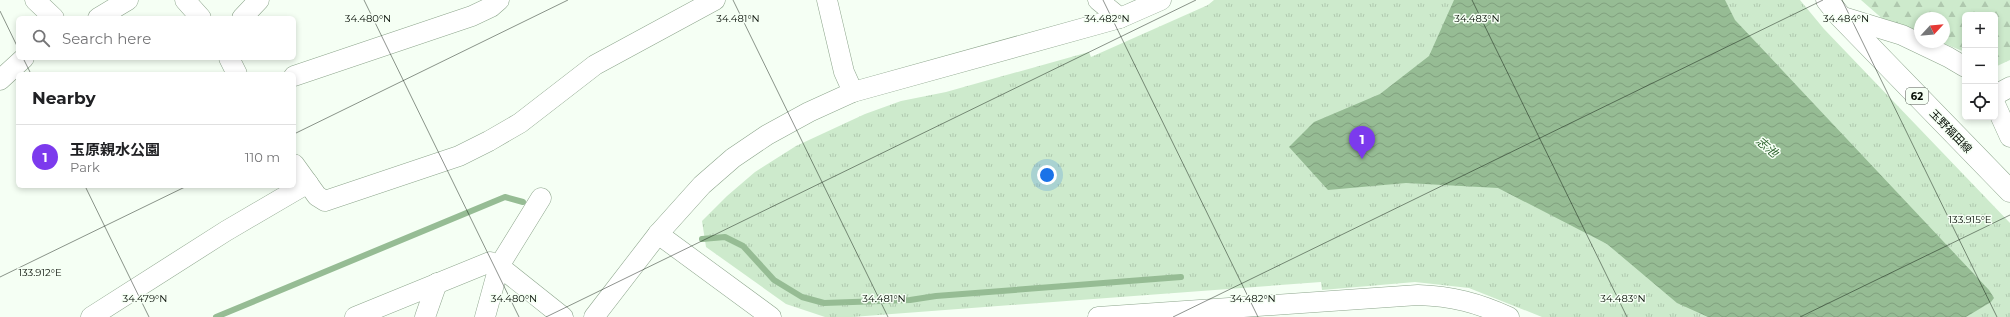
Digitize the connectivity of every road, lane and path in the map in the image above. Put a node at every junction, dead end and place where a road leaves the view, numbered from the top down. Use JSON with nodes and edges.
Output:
{"nodes":[{"id":1,"x":35,"y":0,"type":"edge"},
{"id":2,"x":128,"y":0,"type":"edge"},
{"id":3,"x":185,"y":0,"type":"edge"},
{"id":4,"x":259,"y":0,"type":"edge"},
{"id":5,"x":715,"y":0,"type":"edge"},
{"id":6,"x":827,"y":0,"type":"edge"},
{"id":7,"x":1098,"y":0,"type":"edge"},
{"id":8,"x":1161,"y":0,"type":"edge"},
{"id":9,"x":491,"y":2,"type":"edge"},
{"id":10,"x":1833,"y":8,"type":"edge"},
{"id":11,"x":1117,"y":9,"type":"edge"},
{"id":12,"x":52,"y":16,"type":"edge"},
{"id":13,"x":101,"y":16,"type":"edge"},
{"id":14,"x":199,"y":16,"type":"edge"},
{"id":15,"x":244,"y":16,"type":"edge"},
{"id":16,"x":22,"y":60,"type":"edge"},
{"id":17,"x":230,"y":60,"type":"edge"},
{"id":18,"x":1962,"y":65,"type":"edge"},
{"id":19,"x":236,"y":72,"type":"edge"},
{"id":20,"x":296,"y":75,"type":"edge"},
{"id":21,"x":0,"y":80,"type":"edge"},
{"id":22,"x":2010,"y":87,"type":"edge"},
{"id":23,"x":853,"y":92,"type":"junction"},
{"id":24,"x":1998,"y":93,"type":"edge"},
{"id":25,"x":1998,"y":111,"type":"edge"},
{"id":26,"x":2010,"y":137,"type":"edge"},
{"id":27,"x":296,"y":167,"type":"edge"},
{"id":28,"x":308,"y":183,"type":"junction"},
{"id":29,"x":2010,"y":191,"type":"edge"},
{"id":30,"x":541,"y":198,"type":"dead end"},
{"id":31,"x":658,"y":234,"type":"junction"},
{"id":32,"x":499,"y":266,"type":"junction"},
{"id":33,"x":437,"y":283,"type":"junction"},
{"id":34,"x":1232,"y":312,"type":"edge"},
{"id":35,"x":91,"y":317,"type":"edge"},
{"id":36,"x":355,"y":317,"type":"edge"},
{"id":37,"x":425,"y":317,"type":"edge"},
{"id":38,"x":485,"y":317,"type":"edge"},
{"id":39,"x":563,"y":317,"type":"edge"},
{"id":40,"x":594,"y":317,"type":"edge"},
{"id":41,"x":771,"y":317,"type":"edge"},
{"id":42,"x":1098,"y":317,"type":"edge"},
{"id":43,"x":1509,"y":317,"type":"edge"}],
"edges":[{"from":1,"to":12,"type":"street"},
{"from":2,"to":13,"type":"street"},
{"from":3,"to":14,"type":"street"},
{"from":4,"to":15,"type":"street"},
{"from":5,"to":28,"type":"street"},
{"from":6,"to":23,"type":"street"},
{"from":7,"to":11,"type":"street"},
{"from":8,"to":11,"type":"street"},
{"from":9,"to":20,"type":"street"},
{"from":10,"to":18,"type":"street"},
{"from":10,"to":29,"type":"main road","name":"玉野福田線","number":"62"},
{"from":11,"to":23,"type":"street"},
{"from":16,"to":21,"type":"street"},
{"from":17,"to":19,"type":"street"},
{"from":22,"to":24,"type":"street"},
{"from":23,"to":31,"type":"street"},
{"from":25,"to":26,"type":"street"},
{"from":27,"to":28,"type":"street"},
{"from":28,"to":35,"type":"street"},
{"from":30,"to":32,"type":"street"},
{"from":31,"to":40,"type":"street"},
{"from":31,"to":41,"type":"street"},
{"from":32,"to":33,"type":"street"},
{"from":32,"to":38,"type":"street"},
{"from":32,"to":39,"type":"street"},
{"from":33,"to":36,"type":"street"},
{"from":33,"to":37,"type":"street"},
{"from":34,"to":42,"type":"street"},
{"from":34,"to":43,"type":"street"}]}
